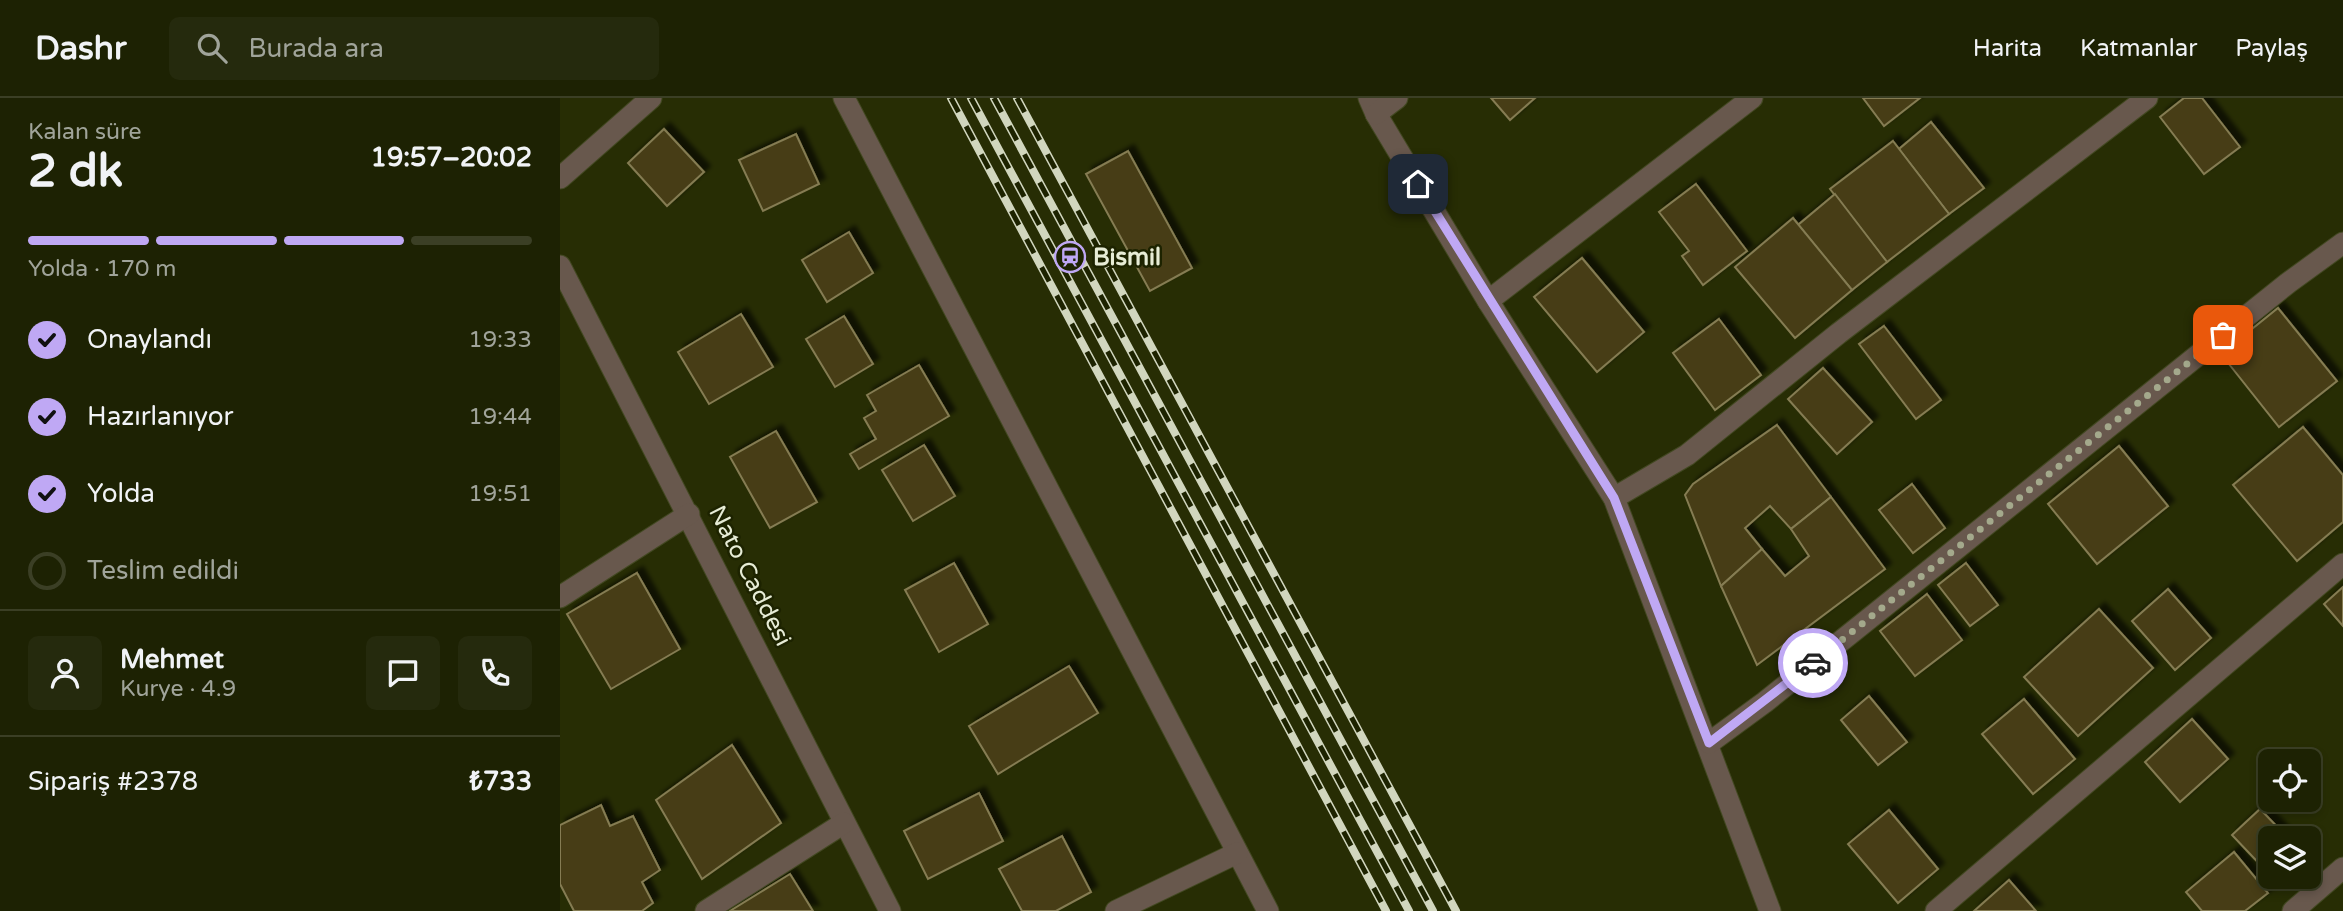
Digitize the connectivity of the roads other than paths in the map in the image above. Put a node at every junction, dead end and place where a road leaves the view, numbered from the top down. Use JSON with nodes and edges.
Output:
{"nodes":[{"id":1,"x":651,"y":98,"type":"edge"},
{"id":2,"x":844,"y":98,"type":"edge"},
{"id":3,"x":1396,"y":98,"type":"edge"},
{"id":4,"x":1752,"y":98,"type":"edge"},
{"id":5,"x":2147,"y":98,"type":"edge"},
{"id":6,"x":1372,"y":106,"type":"edge"},
{"id":7,"x":560,"y":178,"type":"edge"},
{"id":8,"x":2343,"y":243,"type":"edge"},
{"id":9,"x":560,"y":266,"type":"edge"},
{"id":10,"x":1488,"y":301,"type":"junction"},
{"id":11,"x":1614,"y":498,"type":"junction"},
{"id":12,"x":689,"y":514,"type":"junction"},
{"id":13,"x":2343,"y":564,"type":"edge"},
{"id":14,"x":560,"y":597,"type":"edge"},
{"id":15,"x":1709,"y":743,"type":"junction"},
{"id":16,"x":844,"y":823,"type":"junction"},
{"id":17,"x":1237,"y":853,"type":"junction"},
{"id":18,"x":2343,"y":868,"type":"edge"},
{"id":19,"x":706,"y":911,"type":"edge"},
{"id":20,"x":890,"y":911,"type":"edge"},
{"id":21,"x":1116,"y":911,"type":"edge"},
{"id":22,"x":1268,"y":911,"type":"edge"},
{"id":23,"x":1770,"y":911,"type":"edge"},
{"id":24,"x":1936,"y":911,"type":"edge"},
{"id":25,"x":2293,"y":911,"type":"edge"}],
"edges":[{"from":1,"to":7,"type":"street"},
{"from":2,"to":17,"type":"street"},
{"from":3,"to":6,"type":"street"},
{"from":4,"to":10,"type":"street"},
{"from":5,"to":11,"type":"street"},
{"from":6,"to":10,"type":"street"},
{"from":8,"to":15,"type":"street"},
{"from":9,"to":12,"type":"street","name":"Nato Caddesi"},
{"from":10,"to":11,"type":"street"},
{"from":11,"to":15,"type":"street"},
{"from":12,"to":14,"type":"street"},
{"from":12,"to":16,"type":"street","name":"Nato Caddesi"},
{"from":13,"to":24,"type":"street"},
{"from":15,"to":23,"type":"street"},
{"from":16,"to":19,"type":"street"},
{"from":16,"to":20,"type":"street","name":"Nato Caddesi"},
{"from":17,"to":21,"type":"street"},
{"from":17,"to":22,"type":"street"},
{"from":18,"to":25,"type":"street"}]}
